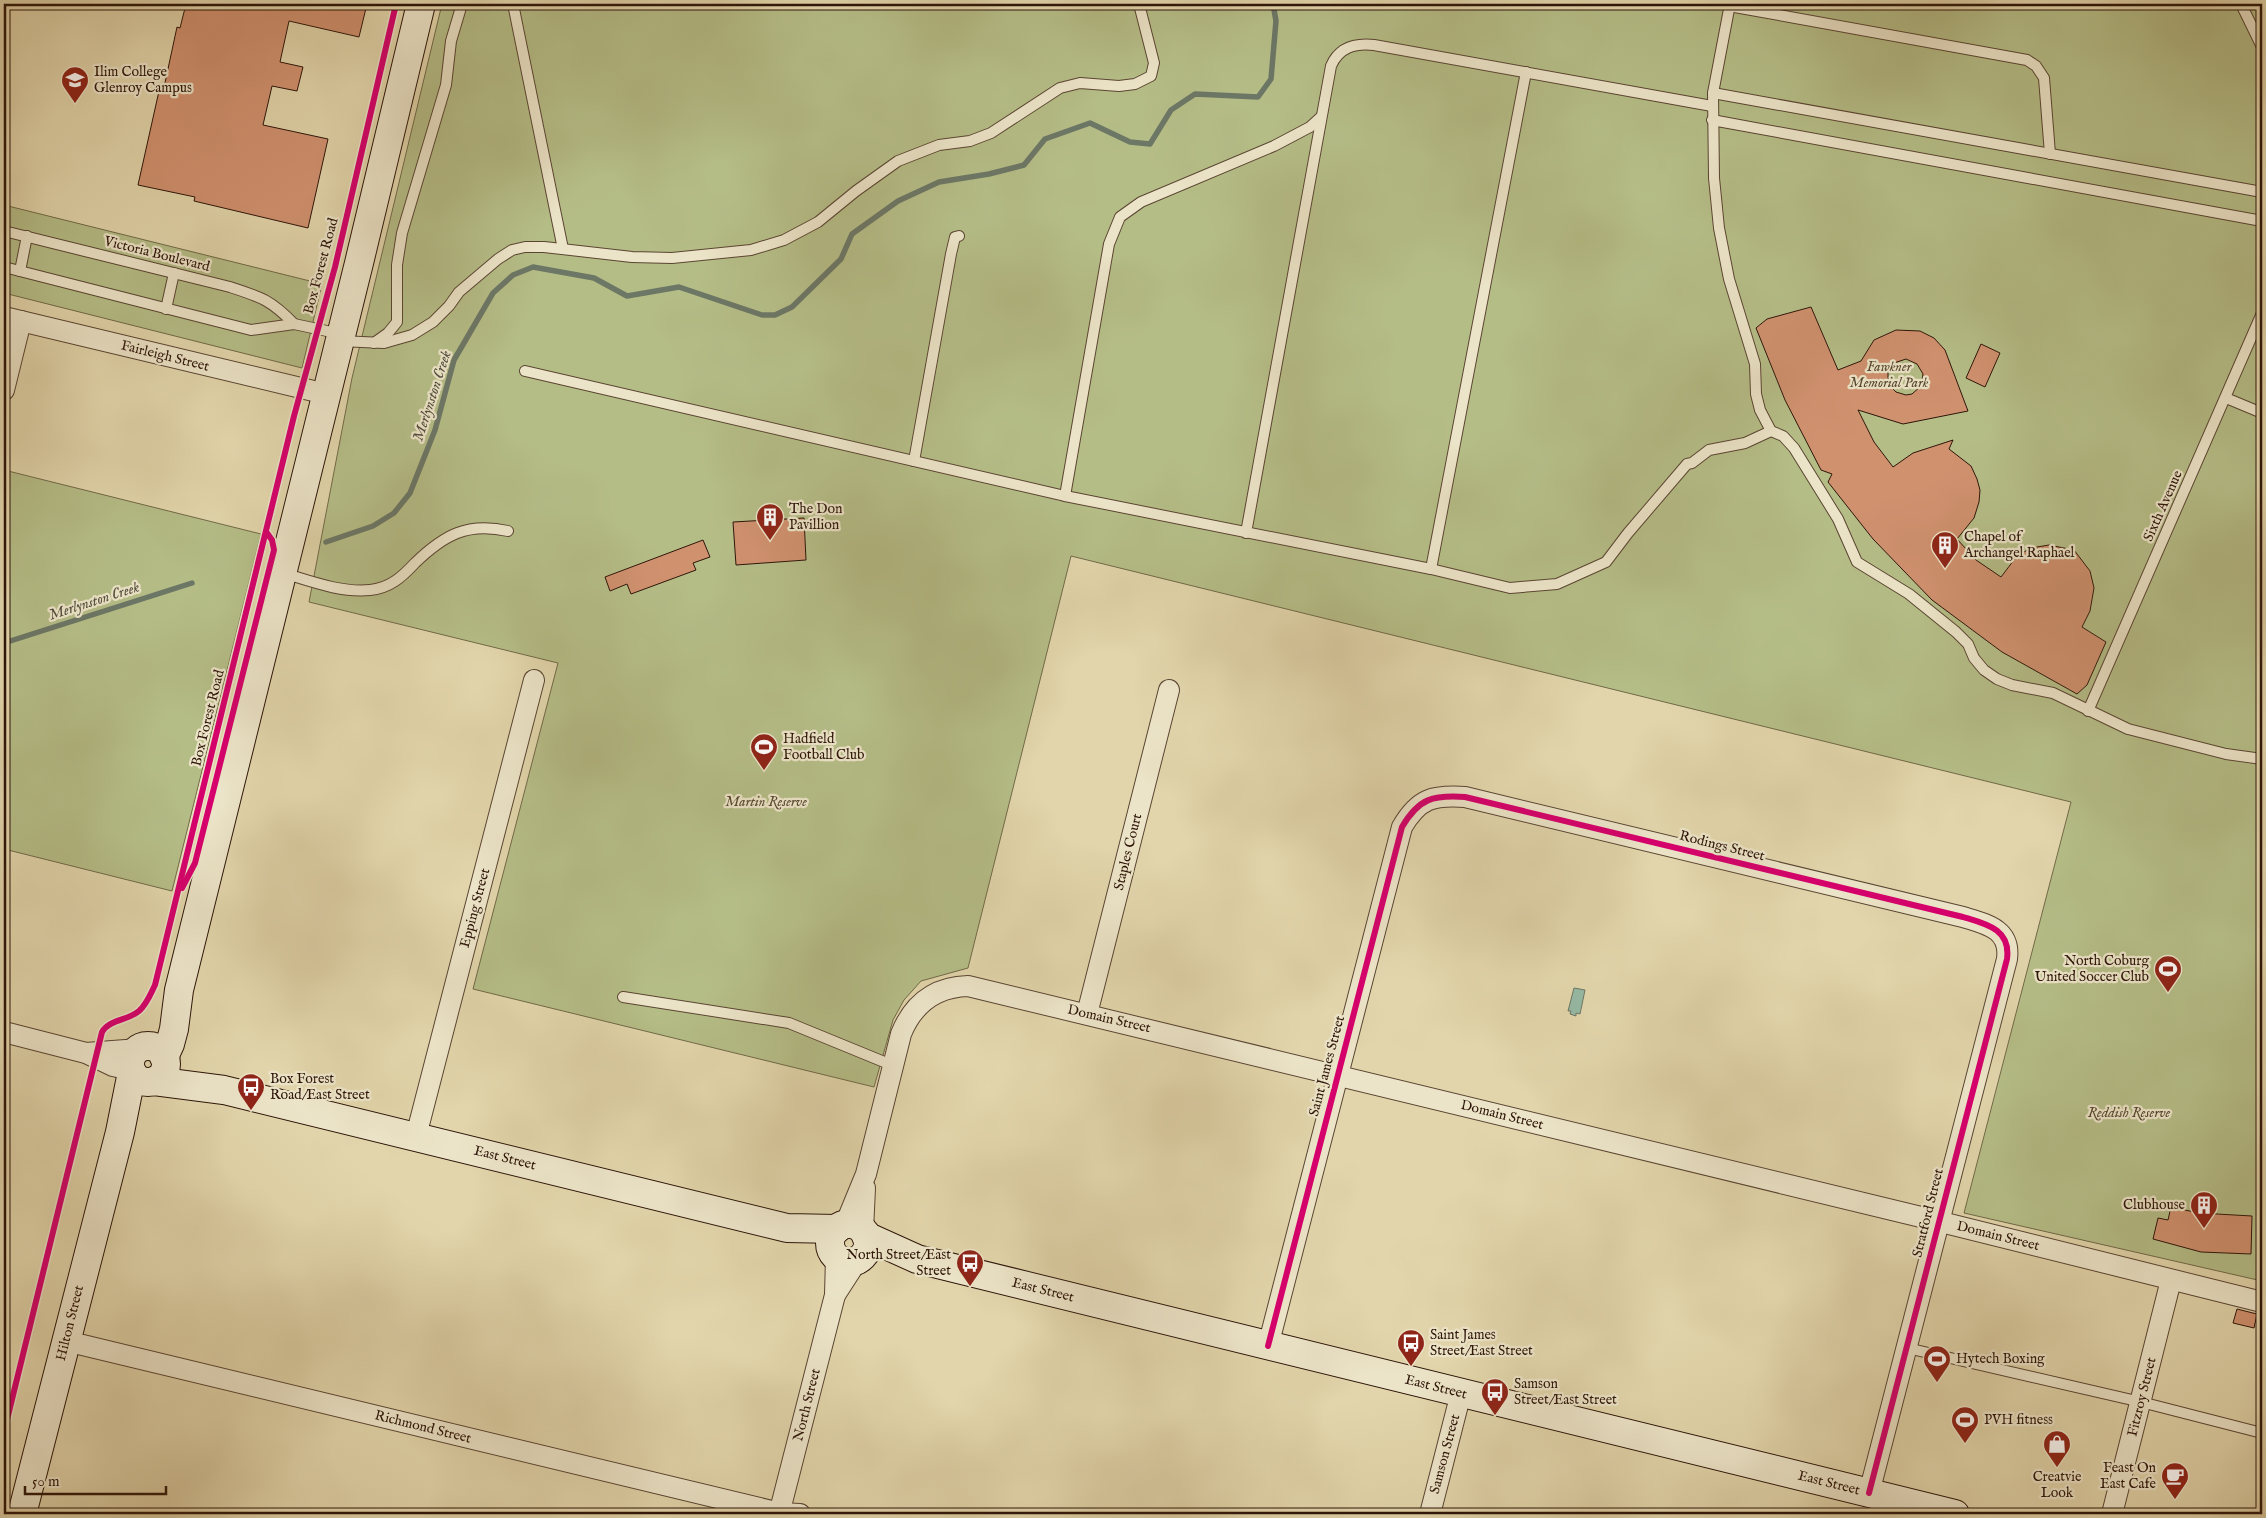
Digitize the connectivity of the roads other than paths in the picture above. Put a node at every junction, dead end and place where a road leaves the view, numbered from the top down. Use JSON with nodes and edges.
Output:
{"nodes":[{"id":1,"x":421,"y":4,"type":"edge"},
{"id":2,"x":462,"y":4,"type":"edge"},
{"id":3,"x":513,"y":4,"type":"edge"},
{"id":4,"x":1139,"y":4,"type":"edge"},
{"id":5,"x":2241,"y":4,"type":"edge"},
{"id":6,"x":1730,"y":5,"type":"edge"},
{"id":7,"x":2262,"y":47,"type":"edge"},
{"id":8,"x":1526,"y":72,"type":"junction"},
{"id":9,"x":1713,"y":93,"type":"junction"},
{"id":10,"x":1712,"y":106,"type":"junction"},
{"id":11,"x":1321,"y":116,"type":"junction"},
{"id":12,"x":1712,"y":120,"type":"junction"},
{"id":13,"x":2050,"y":154,"type":"junction"},
{"id":14,"x":2262,"y":192,"type":"edge"},
{"id":15,"x":2262,"y":221,"type":"edge"},
{"id":16,"x":4,"y":231,"type":"edge"},
{"id":17,"x":27,"y":236,"type":"junction"},
{"id":18,"x":959,"y":236,"type":"dead end"},
{"id":19,"x":563,"y":249,"type":"junction"},
{"id":20,"x":4,"y":267,"type":"edge"},
{"id":21,"x":20,"y":271,"type":"junction"},
{"id":22,"x":174,"y":273,"type":"junction"},
{"id":23,"x":166,"y":308,"type":"junction"},
{"id":24,"x":2262,"y":313,"type":"edge"},
{"id":25,"x":12,"y":319,"type":"edge"},
{"id":26,"x":294,"y":324,"type":"junction"},
{"id":27,"x":341,"y":337,"type":"junction"},
{"id":28,"x":374,"y":343,"type":"junction"},
{"id":29,"x":525,"y":371,"type":"dead end"},
{"id":30,"x":4,"y":390,"type":"edge"},
{"id":31,"x":326,"y":394,"type":"junction"},
{"id":32,"x":2226,"y":398,"type":"junction"},
{"id":33,"x":2262,"y":413,"type":"edge"},
{"id":34,"x":1771,"y":432,"type":"junction"},
{"id":35,"x":914,"y":462,"type":"junction"},
{"id":36,"x":1064,"y":496,"type":"junction"},
{"id":37,"x":508,"y":531,"type":"dead end"},
{"id":38,"x":1246,"y":533,"type":"junction"},
{"id":39,"x":1431,"y":569,"type":"junction"},
{"id":40,"x":282,"y":573,"type":"junction"},
{"id":41,"x":534,"y":680,"type":"dead end"},
{"id":42,"x":1169,"y":690,"type":"dead end"},
{"id":43,"x":2088,"y":711,"type":"junction"},
{"id":44,"x":2262,"y":759,"type":"edge"},
{"id":45,"x":1426,"y":800,"type":"joint"},
{"id":46,"x":2006,"y":940,"type":"joint"},
{"id":47,"x":623,"y":997,"type":"dead end"},
{"id":48,"x":1087,"y":1014,"type":"junction"},
{"id":49,"x":4,"y":1032,"type":"edge"},
{"id":50,"x":148,"y":1065,"type":"junction"},
{"id":51,"x":894,"y":1066,"type":"junction"},
{"id":52,"x":1337,"y":1075,"type":"junction"},
{"id":53,"x":416,"y":1136,"type":"junction"},
{"id":54,"x":1938,"y":1222,"type":"junction"},
{"id":55,"x":850,"y":1243,"type":"junction"},
{"id":56,"x":2171,"y":1280,"type":"junction"},
{"id":57,"x":2262,"y":1302,"type":"edge"},
{"id":58,"x":66,"y":1341,"type":"junction"},
{"id":59,"x":1268,"y":1346,"type":"junction"},
{"id":60,"x":1907,"y":1348,"type":"junction"},
{"id":61,"x":1461,"y":1393,"type":"junction"},
{"id":62,"x":2141,"y":1402,"type":"junction"},
{"id":63,"x":2262,"y":1433,"type":"edge"},
{"id":64,"x":1869,"y":1493,"type":"junction"},
{"id":65,"x":22,"y":1514,"type":"edge"},
{"id":66,"x":780,"y":1514,"type":"edge"},
{"id":67,"x":800,"y":1514,"type":"edge"},
{"id":68,"x":1430,"y":1514,"type":"edge"},
{"id":69,"x":1955,"y":1514,"type":"edge"},
{"id":70,"x":2112,"y":1514,"type":"edge"}],
"edges":[{"from":1,"to":27,"type":"street"},
{"from":2,"to":28,"type":"lane"},
{"from":3,"to":19,"type":"lane"},
{"from":4,"to":19,"type":"lane"},
{"from":5,"to":7,"type":"lane"},
{"from":6,"to":9,"type":"lane"},
{"from":6,"to":13,"type":"lane"},
{"from":8,"to":10,"type":"lane"},
{"from":8,"to":11,"type":"lane"},
{"from":8,"to":39,"type":"lane"},
{"from":9,"to":10,"type":"lane"},
{"from":9,"to":13,"type":"lane"},
{"from":10,"to":12,"type":"lane"},
{"from":11,"to":36,"type":"lane"},
{"from":11,"to":38,"type":"lane"},
{"from":12,"to":15,"type":"lane"},
{"from":12,"to":34,"type":"lane"},
{"from":13,"to":14,"type":"lane"},
{"from":16,"to":17,"type":"lane","name":"Victoria Boulevard"},
{"from":17,"to":21,"type":"lane"},
{"from":17,"to":22,"type":"lane","name":"Victoria Boulevard"},
{"from":18,"to":35,"type":"lane"},
{"from":19,"to":28,"type":"lane"},
{"from":20,"to":21,"type":"lane"},
{"from":21,"to":23,"type":"lane"},
{"from":22,"to":23,"type":"lane"},
{"from":22,"to":26,"type":"lane","name":"Victoria Boulevard"},
{"from":23,"to":26,"type":"lane"},
{"from":24,"to":32,"type":"lane","name":"Sixth Avenue"},
{"from":25,"to":30,"type":"street"},
{"from":25,"to":31,"type":"street","name":"Fairleigh Street"},
{"from":26,"to":27,"type":"lane"},
{"from":27,"to":28,"type":"lane"},
{"from":27,"to":31,"type":"street"},
{"from":29,"to":35,"type":"lane"},
{"from":31,"to":40,"type":"street"},
{"from":32,"to":33,"type":"lane"},
{"from":32,"to":43,"type":"lane","name":"Sixth Avenue"},
{"from":34,"to":39,"type":"lane"},
{"from":34,"to":43,"type":"lane"},
{"from":35,"to":36,"type":"lane"},
{"from":36,"to":38,"type":"lane"},
{"from":37,"to":40,"type":"lane"},
{"from":38,"to":39,"type":"lane"},
{"from":40,"to":50,"type":"street","name":"Hilton Street"},
{"from":41,"to":53,"type":"street","name":"Epping Street"},
{"from":42,"to":48,"type":"street","name":"Staples Court"},
{"from":43,"to":44,"type":"lane"},
{"from":45,"to":46,"type":"street","name":"Rodings Street"},
{"from":45,"to":52,"type":"street","name":"Saint James Street"},
{"from":46,"to":54,"type":"street","name":"Stratford Street"},
{"from":47,"to":51,"type":"lane"},
{"from":48,"to":51,"type":"street","name":"Domain Street"},
{"from":48,"to":52,"type":"street","name":"Domain Street"},
{"from":49,"to":50,"type":"street"},
{"from":50,"to":53,"type":"street","name":"East Street"},
{"from":50,"to":58,"type":"street","name":"Hilton Street"},
{"from":51,"to":55,"type":"street","name":"Domain Street"},
{"from":52,"to":54,"type":"street","name":"Domain Street"},
{"from":52,"to":59,"type":"street","name":"Saint James Street"},
{"from":53,"to":55,"type":"street","name":"East Street"},
{"from":54,"to":56,"type":"street","name":"Domain Street"},
{"from":54,"to":60,"type":"street","name":"Stratford Street"},
{"from":55,"to":59,"type":"street","name":"East Street"},
{"from":55,"to":66,"type":"street","name":"North Street"},
{"from":56,"to":57,"type":"street","name":"Domain Street"},
{"from":56,"to":62,"type":"street","name":"Fitzroy Street"},
{"from":58,"to":65,"type":"street","name":"Hilton Street"},
{"from":58,"to":66,"type":"street","name":"Richmond Street"},
{"from":59,"to":61,"type":"street","name":"East Street"},
{"from":60,"to":62,"type":"lane"},
{"from":60,"to":64,"type":"street","name":"Stratford Street"},
{"from":61,"to":64,"type":"street","name":"East Street"},
{"from":61,"to":68,"type":"street","name":"Samson Street"},
{"from":62,"to":63,"type":"lane"},
{"from":62,"to":70,"type":"street","name":"Fitzroy Street"},
{"from":64,"to":69,"type":"street","name":"East Street"},
{"from":66,"to":67,"type":"street","name":"Richmond Street"}]}
